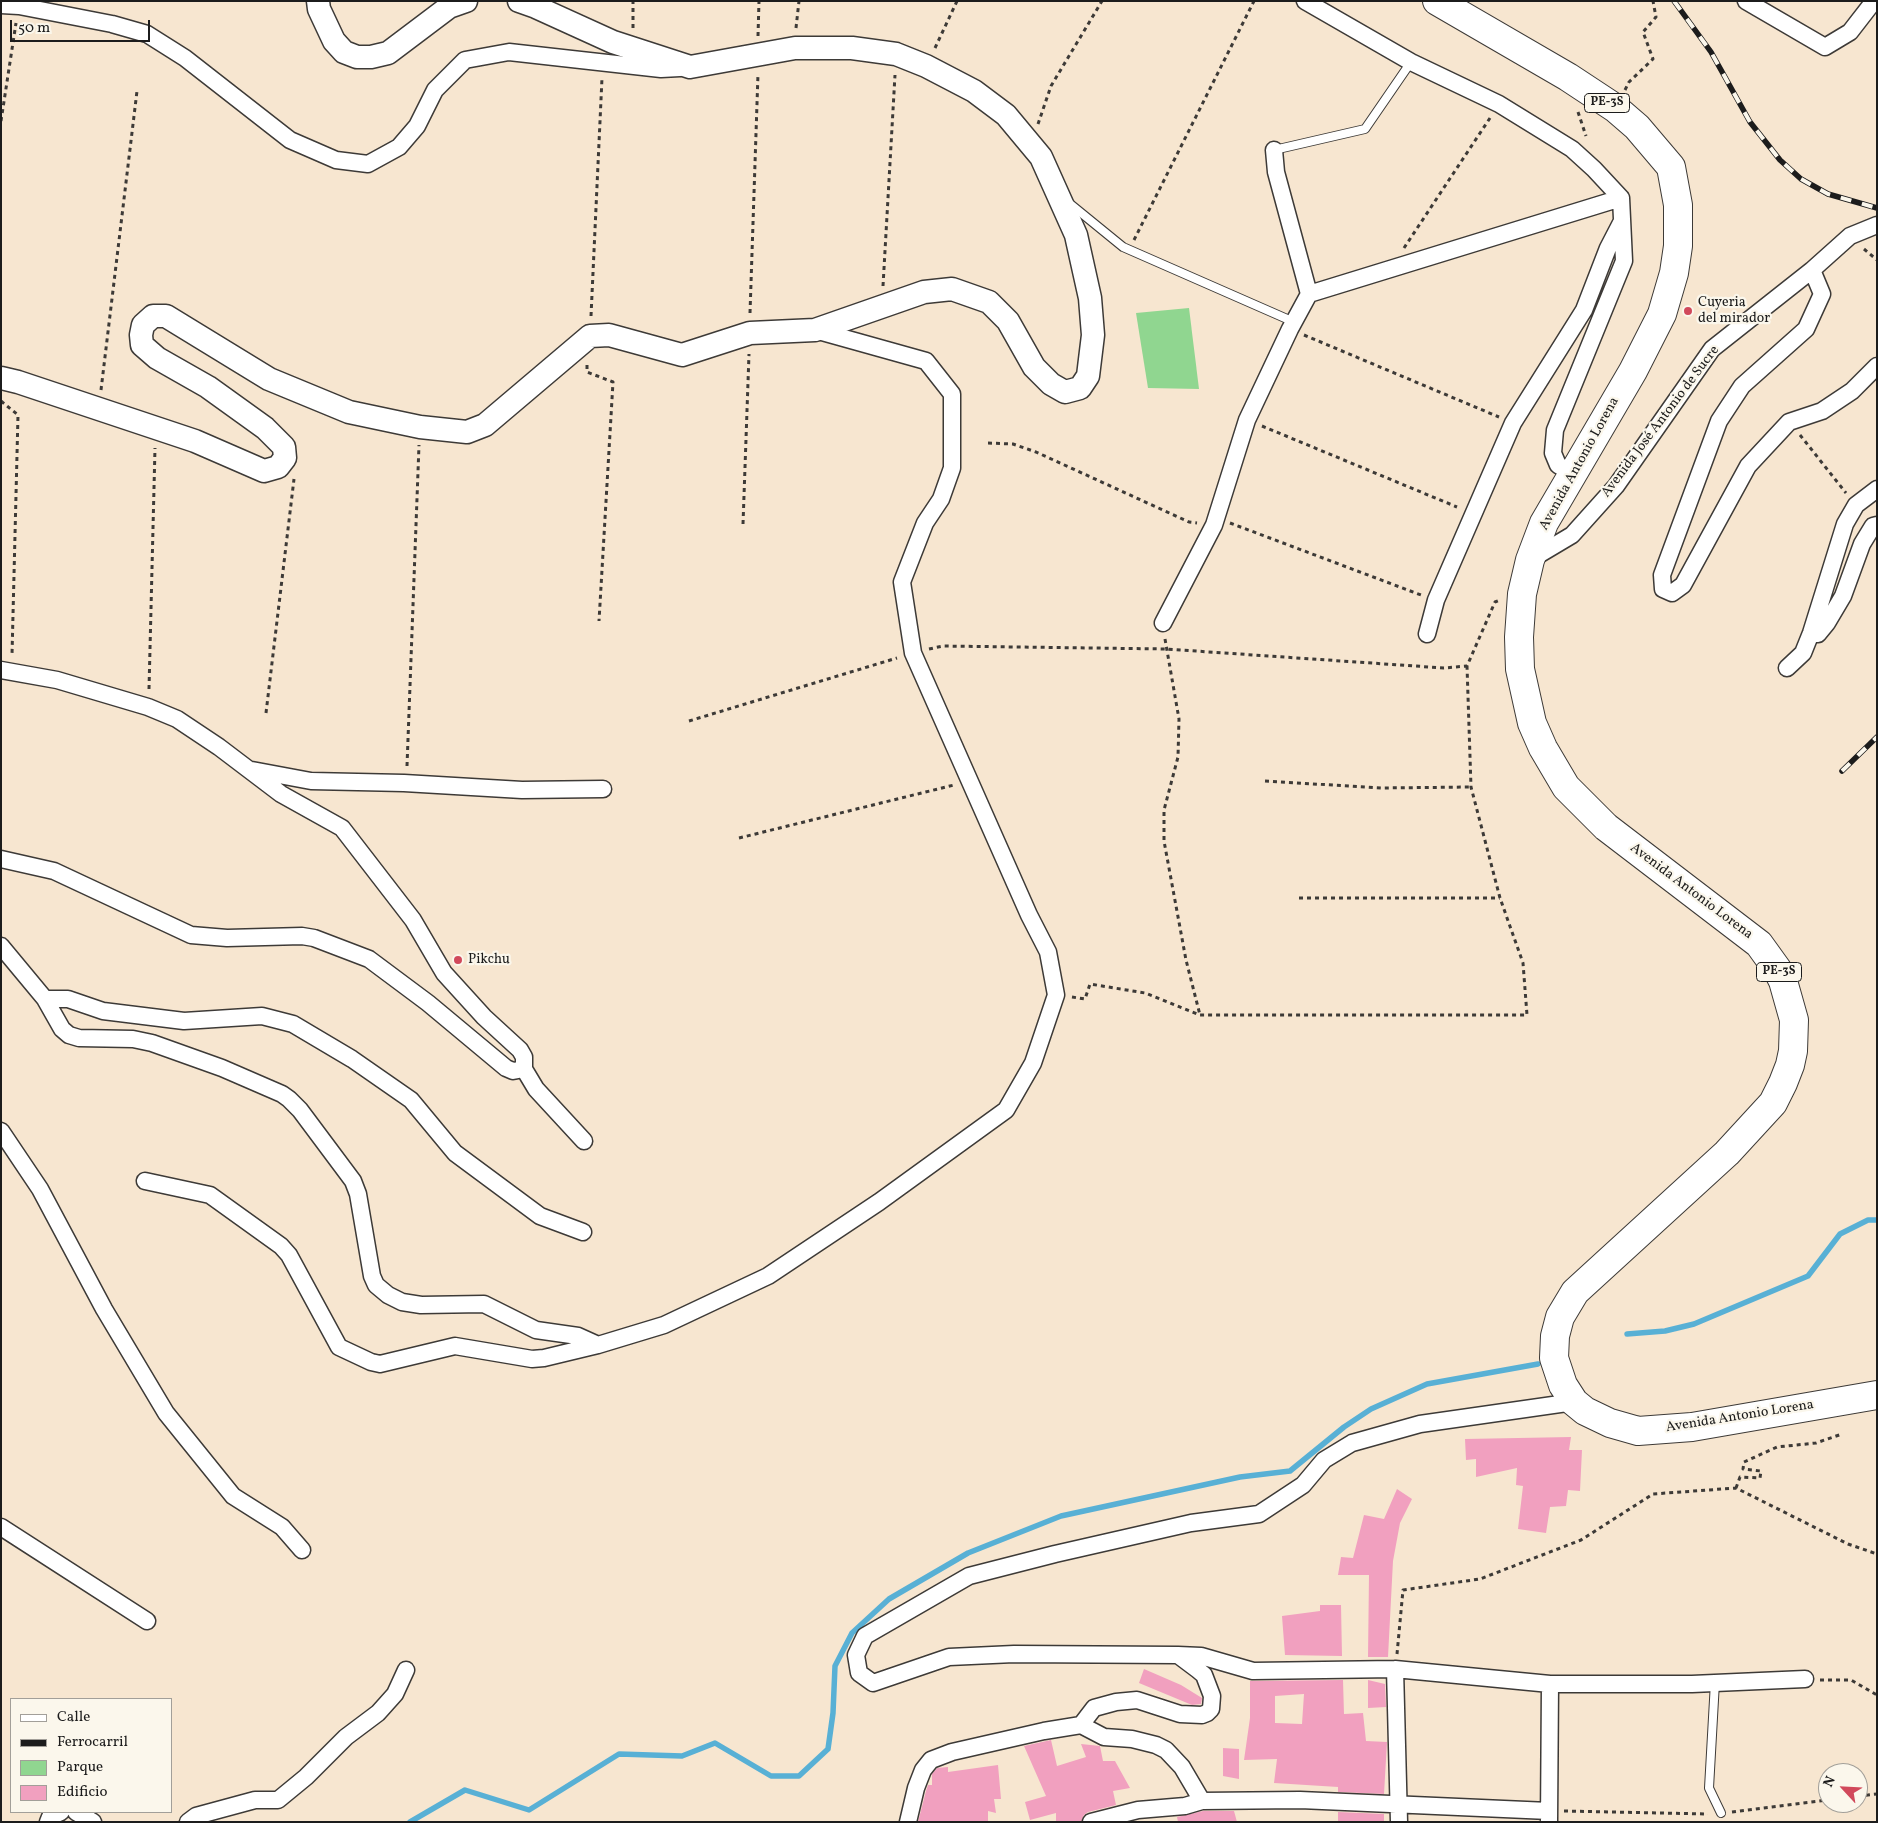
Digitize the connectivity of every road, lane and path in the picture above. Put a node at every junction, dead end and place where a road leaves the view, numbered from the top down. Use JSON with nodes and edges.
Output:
{"nodes":[{"id":1,"x":318,"y":1,"type":"edge"},
{"id":2,"x":466,"y":1,"type":"edge"},
{"id":3,"x":519,"y":1,"type":"edge"},
{"id":4,"x":759,"y":1,"type":"edge"},
{"id":5,"x":799,"y":1,"type":"edge"},
{"id":6,"x":957,"y":1,"type":"edge"},
{"id":7,"x":1102,"y":1,"type":"edge"},
{"id":8,"x":1254,"y":1,"type":"edge"},
{"id":9,"x":1304,"y":1,"type":"edge"},
{"id":10,"x":1436,"y":1,"type":"edge"},
{"id":11,"x":1653,"y":1,"type":"edge"},
{"id":12,"x":1746,"y":1,"type":"edge"},
{"id":13,"x":1874,"y":1,"type":"edge"},
{"id":14,"x":1,"y":5,"type":"edge"},
{"id":15,"x":19,"y":6,"type":"junction"},
{"id":16,"x":796,"y":48,"type":"junction"},
{"id":17,"x":758,"y":53,"type":"junction"},
{"id":18,"x":896,"y":54,"type":"junction"},
{"id":19,"x":1412,"y":62,"type":"junction"},
{"id":20,"x":926,"y":66,"type":"junction"},
{"id":21,"x":690,"y":67,"type":"junction"},
{"id":22,"x":137,"y":91,"type":"dead end"},
{"id":23,"x":1499,"y":104,"type":"junction"},
{"id":24,"x":1615,"y":108,"type":"junction"},
{"id":25,"x":1,"y":121,"type":"edge"},
{"id":26,"x":1032,"y":145,"type":"junction"},
{"id":27,"x":1274,"y":150,"type":"joint"},
{"id":28,"x":1056,"y":192,"type":"junction"},
{"id":29,"x":1620,"y":198,"type":"junction"},
{"id":30,"x":1622,"y":221,"type":"junction"},
{"id":31,"x":1877,"y":224,"type":"edge"},
{"id":32,"x":1129,"y":250,"type":"junction"},
{"id":33,"x":1399,"y":268,"type":"junction"},
{"id":34,"x":1812,"y":270,"type":"junction"},
{"id":35,"x":1310,"y":294,"type":"junction"},
{"id":36,"x":882,"y":305,"type":"junction"},
{"id":37,"x":1292,"y":326,"type":"junction"},
{"id":38,"x":815,"y":330,"type":"junction"},
{"id":39,"x":750,"y":333,"type":"junction"},
{"id":40,"x":1877,"y":366,"type":"edge"},
{"id":41,"x":1,"y":378,"type":"edge"},
{"id":42,"x":1,"y":401,"type":"edge"},
{"id":43,"x":98,"y":410,"type":"junction"},
{"id":44,"x":1247,"y":420,"type":"junction"},
{"id":45,"x":1789,"y":422,"type":"junction"},
{"id":46,"x":1513,"y":423,"type":"junction"},
{"id":47,"x":420,"y":427,"type":"junction"},
{"id":48,"x":155,"y":428,"type":"junction"},
{"id":49,"x":285,"y":458,"type":"junction"},
{"id":50,"x":1572,"y":472,"type":"junction"},
{"id":51,"x":1877,"y":489,"type":"edge"},
{"id":52,"x":1856,"y":505,"type":"junction"},
{"id":53,"x":1472,"y":513,"type":"junction"},
{"id":54,"x":743,"y":524,"type":"dead end"},
{"id":55,"x":1877,"y":524,"type":"edge"},
{"id":56,"x":1530,"y":560,"type":"junction"},
{"id":57,"x":1522,"y":594,"type":"junction"},
{"id":58,"x":1163,"y":623,"type":"joint"},
{"id":59,"x":1427,"y":634,"type":"dead end"},
{"id":60,"x":1811,"y":634,"type":"junction"},
{"id":61,"x":1166,"y":649,"type":"junction"},
{"id":62,"x":913,"y":653,"type":"junction"},
{"id":63,"x":1467,"y":666,"type":"junction"},
{"id":64,"x":1787,"y":668,"type":"dead end"},
{"id":65,"x":6,"y":670,"type":"edge"},
{"id":66,"x":148,"y":707,"type":"junction"},
{"id":67,"x":266,"y":713,"type":"dead end"},
{"id":68,"x":690,"y":721,"type":"dead end"},
{"id":69,"x":247,"y":769,"type":"junction"},
{"id":70,"x":1266,"y":781,"type":"dead end"},
{"id":71,"x":404,"y":782,"type":"junction"},
{"id":72,"x":969,"y":782,"type":"junction"},
{"id":73,"x":1471,"y":787,"type":"junction"},
{"id":74,"x":602,"y":789,"type":"dead end"},
{"id":75,"x":739,"y":838,"type":"dead end"},
{"id":76,"x":1,"y":859,"type":"edge"},
{"id":77,"x":1299,"y":898,"type":"dead end"},
{"id":78,"x":1500,"y":898,"type":"junction"},
{"id":79,"x":1,"y":946,"type":"edge"},
{"id":80,"x":1056,"y":995,"type":"junction"},
{"id":81,"x":45,"y":999,"type":"junction"},
{"id":82,"x":1200,"y":1015,"type":"junction"},
{"id":83,"x":524,"y":1069,"type":"junction"},
{"id":84,"x":1,"y":1131,"type":"edge"},
{"id":85,"x":584,"y":1141,"type":"dead end"},
{"id":86,"x":145,"y":1180,"type":"dead end"},
{"id":87,"x":583,"y":1232,"type":"dead end"},
{"id":88,"x":598,"y":1345,"type":"junction"},
{"id":89,"x":1877,"y":1395,"type":"edge"},
{"id":90,"x":1574,"y":1402,"type":"junction"},
{"id":91,"x":1842,"y":1434,"type":"dead end"},
{"id":92,"x":1736,"y":1488,"type":"junction"},
{"id":93,"x":1,"y":1527,"type":"edge"},
{"id":94,"x":302,"y":1550,"type":"dead end"},
{"id":95,"x":1877,"y":1554,"type":"edge"},
{"id":96,"x":147,"y":1620,"type":"dead end"},
{"id":97,"x":1178,"y":1655,"type":"junction"},
{"id":98,"x":406,"y":1670,"type":"dead end"},
{"id":99,"x":1395,"y":1670,"type":"junction"},
{"id":100,"x":1804,"y":1679,"type":"joint"},
{"id":101,"x":1714,"y":1682,"type":"junction"},
{"id":102,"x":1550,"y":1684,"type":"junction"},
{"id":103,"x":1877,"y":1695,"type":"edge"},
{"id":104,"x":1081,"y":1725,"type":"junction"},
{"id":105,"x":1202,"y":1801,"type":"junction"},
{"id":106,"x":1818,"y":1801,"type":"edge"},
{"id":107,"x":1399,"y":1804,"type":"junction"},
{"id":108,"x":59,"y":1813,"type":"edge"},
{"id":109,"x":78,"y":1813,"type":"edge"},
{"id":110,"x":1721,"y":1813,"type":"junction"},
{"id":111,"x":1549,"y":1816,"type":"edge"},
{"id":112,"x":48,"y":1822,"type":"edge"},
{"id":113,"x":93,"y":1822,"type":"edge"},
{"id":114,"x":188,"y":1822,"type":"edge"},
{"id":115,"x":908,"y":1822,"type":"edge"},
{"id":116,"x":1090,"y":1822,"type":"edge"},
{"id":117,"x":1398,"y":1822,"type":"edge"}],
"edges":[{"from":1,"to":2,"type":"street"},
{"from":3,"to":21,"type":"street"},
{"from":4,"to":17,"type":"path"},
{"from":5,"to":16,"type":"path"},
{"from":6,"to":20,"type":"path"},
{"from":7,"to":26,"type":"path"},
{"from":8,"to":32,"type":"path"},
{"from":9,"to":19,"type":"street"},
{"from":10,"to":24,"type":"highway","number":"PE-3S"},
{"from":11,"to":24,"type":"path"},
{"from":12,"to":13,"type":"street"},
{"from":14,"to":15,"type":"street"},
{"from":15,"to":21,"type":"street"},
{"from":15,"to":25,"type":"path"},
{"from":16,"to":17,"type":"street"},
{"from":16,"to":18,"type":"street"},
{"from":17,"to":21,"type":"street"},
{"from":17,"to":39,"type":"path"},
{"from":18,"to":20,"type":"street"},
{"from":18,"to":36,"type":"path"},
{"from":19,"to":23,"type":"street"},
{"from":19,"to":27,"type":"lane"},
{"from":20,"to":26,"type":"street"},
{"from":22,"to":43,"type":"path"},
{"from":23,"to":29,"type":"street"},
{"from":23,"to":33,"type":"path"},
{"from":24,"to":50,"type":"highway","name":"Avenida Antonio Lorena","number":"PE-3S"},
{"from":26,"to":28,"type":"street"},
{"from":27,"to":35,"type":"street"},
{"from":28,"to":32,"type":"lane"},
{"from":28,"to":36,"type":"street"},
{"from":29,"to":30,"type":"street"},
{"from":29,"to":33,"type":"street"},
{"from":30,"to":46,"type":"street"},
{"from":30,"to":50,"type":"street"},
{"from":31,"to":34,"type":"street","name":"Avenida José Antonio de Sucre"},
{"from":32,"to":37,"type":"lane"},
{"from":33,"to":35,"type":"street"},
{"from":34,"to":45,"type":"street"},
{"from":34,"to":56,"type":"street","name":"Avenida José Antonio de Sucre"},
{"from":35,"to":37,"type":"street"},
{"from":36,"to":38,"type":"street"},
{"from":37,"to":44,"type":"street"},
{"from":37,"to":46,"type":"path"},
{"from":38,"to":39,"type":"street"},
{"from":38,"to":62,"type":"street"},
{"from":39,"to":47,"type":"street"},
{"from":39,"to":54,"type":"path"},
{"from":40,"to":45,"type":"street"},
{"from":41,"to":43,"type":"street"},
{"from":42,"to":65,"type":"path"},
{"from":43,"to":48,"type":"street"},
{"from":44,"to":53,"type":"path"},
{"from":44,"to":58,"type":"street"},
{"from":45,"to":52,"type":"path"},
{"from":46,"to":53,"type":"street"},
{"from":47,"to":49,"type":"street"},
{"from":47,"to":71,"type":"path"},
{"from":48,"to":49,"type":"street"},
{"from":48,"to":66,"type":"path"},
{"from":49,"to":67,"type":"path"},
{"from":50,"to":56,"type":"highway","name":"Avenida Antonio Lorena","number":"PE-3S"},
{"from":51,"to":52,"type":"street"},
{"from":52,"to":60,"type":"street"},
{"from":53,"to":59,"type":"street"},
{"from":55,"to":60,"type":"street"},
{"from":56,"to":57,"type":"highway","name":"Avenida Antonio Lorena","number":"PE-3S"},
{"from":57,"to":63,"type":"path"},
{"from":57,"to":90,"type":"highway","name":"Avenida Antonio Lorena","number":"PE-3S"},
{"from":58,"to":61,"type":"path"},
{"from":60,"to":64,"type":"street"},
{"from":61,"to":62,"type":"path"},
{"from":61,"to":63,"type":"path"},
{"from":61,"to":82,"type":"path"},
{"from":62,"to":68,"type":"path"},
{"from":62,"to":72,"type":"street"},
{"from":63,"to":73,"type":"path"},
{"from":65,"to":66,"type":"street"},
{"from":66,"to":69,"type":"street"},
{"from":69,"to":71,"type":"street"},
{"from":69,"to":83,"type":"street"},
{"from":70,"to":73,"type":"path"},
{"from":71,"to":74,"type":"street"},
{"from":72,"to":75,"type":"path"},
{"from":72,"to":80,"type":"street"},
{"from":73,"to":78,"type":"path"},
{"from":76,"to":83,"type":"street"},
{"from":77,"to":78,"type":"path"},
{"from":78,"to":82,"type":"path"},
{"from":79,"to":81,"type":"street"},
{"from":80,"to":82,"type":"path"},
{"from":80,"to":88,"type":"street"},
{"from":81,"to":87,"type":"street"},
{"from":81,"to":88,"type":"street"},
{"from":83,"to":85,"type":"street"},
{"from":84,"to":94,"type":"street"},
{"from":86,"to":88,"type":"street"},
{"from":89,"to":90,"type":"highway","name":"Avenida Antonio Lorena","number":"PE-3S"},
{"from":90,"to":97,"type":"street"},
{"from":91,"to":92,"type":"path"},
{"from":92,"to":95,"type":"path"},
{"from":92,"to":99,"type":"path"},
{"from":93,"to":96,"type":"street"},
{"from":97,"to":99,"type":"street"},
{"from":97,"to":104,"type":"street"},
{"from":98,"to":114,"type":"street"},
{"from":99,"to":102,"type":"street"},
{"from":99,"to":107,"type":"street"},
{"from":100,"to":101,"type":"street"},
{"from":100,"to":103,"type":"path"},
{"from":101,"to":102,"type":"street"},
{"from":101,"to":110,"type":"lane"},
{"from":102,"to":111,"type":"street"},
{"from":104,"to":105,"type":"street"},
{"from":104,"to":115,"type":"street"},
{"from":105,"to":107,"type":"street"},
{"from":105,"to":116,"type":"street"},
{"from":106,"to":110,"type":"path"},
{"from":107,"to":111,"type":"street"},
{"from":107,"to":117,"type":"street"},
{"from":108,"to":112,"type":"street"},
{"from":109,"to":113,"type":"street"},
{"from":110,"to":111,"type":"path"}]}
